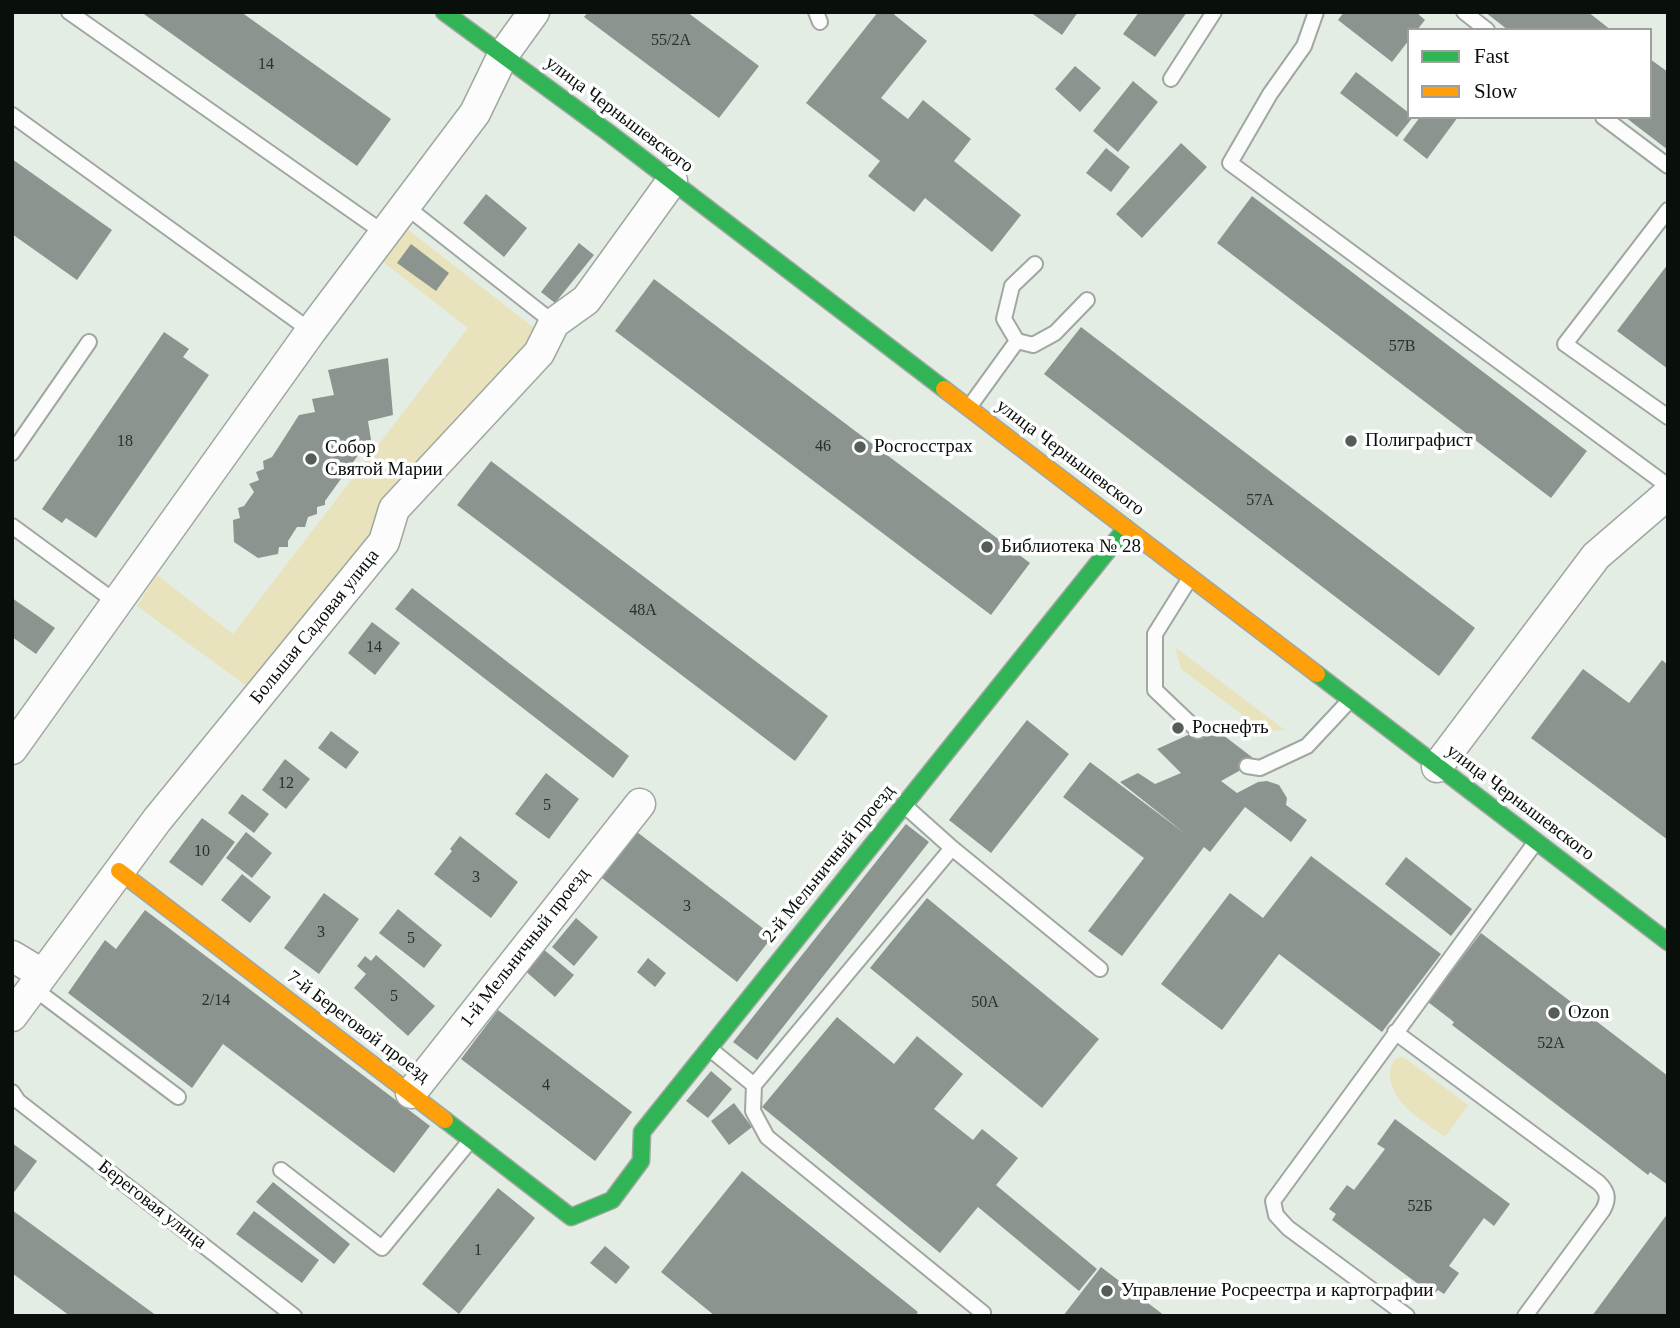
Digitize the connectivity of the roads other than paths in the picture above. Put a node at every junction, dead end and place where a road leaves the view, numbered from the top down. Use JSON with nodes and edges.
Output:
{"nodes":[{"id":1,"x":69,"y":12,"type":"edge"},
{"id":2,"x":444,"y":12,"type":"edge"},
{"id":3,"x":534,"y":12,"type":"edge"},
{"id":4,"x":1214,"y":12,"type":"edge"},
{"id":5,"x":1316,"y":12,"type":"edge"},
{"id":6,"x":1464,"y":12,"type":"edge"},
{"id":7,"x":1485,"y":28,"type":"edge"},
{"id":8,"x":503,"y":55,"type":"junction"},
{"id":9,"x":1171,"y":79,"type":"dead end"},
{"id":10,"x":12,"y":115,"type":"edge"},
{"id":11,"x":1606,"y":119,"type":"edge"},
{"id":12,"x":1668,"y":166,"type":"edge"},
{"id":13,"x":671,"y":181,"type":"junction"},
{"id":14,"x":404,"y":205,"type":"junction"},
{"id":15,"x":1668,"y":210,"type":"edge"},
{"id":16,"x":384,"y":233,"type":"junction"},
{"id":17,"x":1035,"y":264,"type":"dead end"},
{"id":18,"x":1087,"y":300,"type":"dead end"},
{"id":19,"x":554,"y":323,"type":"junction"},
{"id":20,"x":312,"y":331,"type":"junction"},
{"id":21,"x":1017,"y":341,"type":"junction"},
{"id":22,"x":89,"y":342,"type":"dead end"},
{"id":23,"x":969,"y":407,"type":"junction"},
{"id":24,"x":1668,"y":417,"type":"edge"},
{"id":25,"x":14,"y":448,"type":"edge"},
{"id":26,"x":1668,"y":486,"type":"edge"},
{"id":27,"x":1668,"y":494,"type":"edge"},
{"id":28,"x":12,"y":526,"type":"edge"},
{"id":29,"x":1126,"y":527,"type":"junction"},
{"id":30,"x":1191,"y":577,"type":"junction"},
{"id":31,"x":117,"y":603,"type":"junction"},
{"id":32,"x":1351,"y":700,"type":"junction"},
{"id":33,"x":21,"y":717,"type":"edge"},
{"id":34,"x":1198,"y":731,"type":"dead end"},
{"id":35,"x":12,"y":749,"type":"edge"},
{"id":36,"x":1247,"y":766,"type":"dead end"},
{"id":37,"x":1437,"y":767,"type":"junction"},
{"id":38,"x":640,"y":804,"type":"dead end"},
{"id":39,"x":904,"y":805,"type":"junction"},
{"id":40,"x":1536,"y":841,"type":"junction"},
{"id":41,"x":952,"y":848,"type":"junction"},
{"id":42,"x":119,"y":871,"type":"junction"},
{"id":43,"x":1668,"y":942,"type":"edge"},
{"id":44,"x":12,"y":956,"type":"edge"},
{"id":45,"x":1100,"y":969,"type":"dead end"},
{"id":46,"x":37,"y":981,"type":"junction"},
{"id":47,"x":12,"y":1016,"type":"edge"},
{"id":48,"x":1395,"y":1032,"type":"junction"},
{"id":49,"x":709,"y":1048,"type":"junction"},
{"id":50,"x":754,"y":1085,"type":"junction"},
{"id":51,"x":12,"y":1091,"type":"edge"},
{"id":52,"x":411,"y":1093,"type":"junction"},
{"id":53,"x":178,"y":1097,"type":"dead end"},
{"id":54,"x":470,"y":1140,"type":"junction"},
{"id":55,"x":281,"y":1170,"type":"dead end"},
{"id":56,"x":571,"y":1217,"type":"joint"},
{"id":57,"x":294,"y":1316,"type":"edge"},
{"id":58,"x":982,"y":1316,"type":"edge"},
{"id":59,"x":1407,"y":1316,"type":"edge"},
{"id":60,"x":1525,"y":1316,"type":"edge"}],
"edges":[{"from":1,"to":16,"type":"lane"},
{"from":2,"to":8,"type":"main road","name":"улица Чернышевского"},
{"from":3,"to":8,"type":"street"},
{"from":4,"to":9,"type":"lane"},
{"from":5,"to":26,"type":"lane"},
{"from":6,"to":7,"type":"lane"},
{"from":8,"to":13,"type":"main road","name":"улица Чернышевского"},
{"from":8,"to":14,"type":"street"},
{"from":10,"to":20,"type":"lane"},
{"from":11,"to":12,"type":"lane"},
{"from":13,"to":19,"type":"street","name":"Большая Садовая улица"},
{"from":13,"to":23,"type":"main road","name":"улица Чернышевского"},
{"from":14,"to":16,"type":"street"},
{"from":14,"to":19,"type":"lane"},
{"from":15,"to":24,"type":"lane"},
{"from":16,"to":20,"type":"street"},
{"from":17,"to":21,"type":"lane"},
{"from":18,"to":21,"type":"lane"},
{"from":19,"to":42,"type":"street","name":"Большая Садовая улица"},
{"from":20,"to":31,"type":"street"},
{"from":21,"to":23,"type":"lane"},
{"from":22,"to":25,"type":"lane"},
{"from":23,"to":29,"type":"main road","name":"улица Чернышевского"},
{"from":27,"to":37,"type":"street"},
{"from":28,"to":31,"type":"lane"},
{"from":29,"to":30,"type":"main road","name":"улица Чернышевского"},
{"from":29,"to":39,"type":"main road","name":"2-й Мельничный проезд"},
{"from":30,"to":32,"type":"main road","name":"улица Чернышевского"},
{"from":30,"to":34,"type":"lane"},
{"from":31,"to":33,"type":"street"},
{"from":32,"to":36,"type":"lane"},
{"from":32,"to":37,"type":"main road","name":"улица Чернышевского"},
{"from":33,"to":35,"type":"street"},
{"from":37,"to":40,"type":"main road","name":"улица Чернышевского"},
{"from":38,"to":52,"type":"street","name":"1-й Мельничный проезд"},
{"from":39,"to":41,"type":"lane"},
{"from":39,"to":49,"type":"main road","name":"2-й Мельничный проезд"},
{"from":40,"to":43,"type":"main road","name":"улица Чернышевского"},
{"from":40,"to":48,"type":"lane"},
{"from":41,"to":45,"type":"lane"},
{"from":41,"to":50,"type":"lane"},
{"from":42,"to":46,"type":"street","name":"Большая Садовая улица"},
{"from":42,"to":52,"type":"main road","name":"7-й Береговой проезд"},
{"from":44,"to":46,"type":"street"},
{"from":46,"to":47,"type":"street","name":"Большая Садовая улица"},
{"from":46,"to":53,"type":"lane"},
{"from":48,"to":59,"type":"lane"},
{"from":48,"to":60,"type":"lane"},
{"from":49,"to":50,"type":"lane"},
{"from":49,"to":56,"type":"main road","name":"2-й Мельничный проезд"},
{"from":50,"to":58,"type":"lane"},
{"from":51,"to":57,"type":"lane","name":"Береговая улица"},
{"from":52,"to":54,"type":"main road","name":"7-й Береговой проезд"},
{"from":54,"to":55,"type":"lane"},
{"from":54,"to":56,"type":"main road","name":"7-й Береговой проезд"}]}
